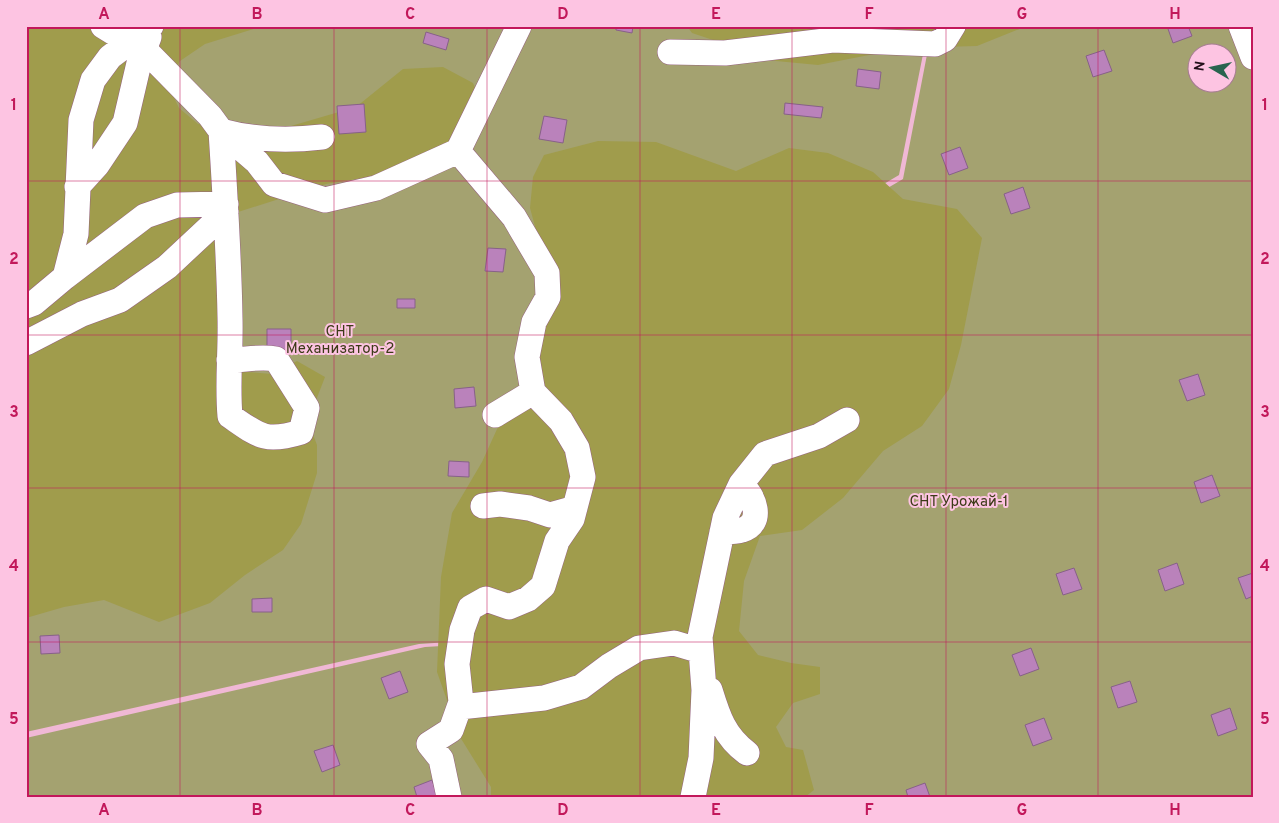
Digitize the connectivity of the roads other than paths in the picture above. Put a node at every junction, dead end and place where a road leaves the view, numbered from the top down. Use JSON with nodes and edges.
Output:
{"nodes":[{"id":1,"x":103,"y":26,"type":"edge"},
{"id":2,"x":152,"y":26,"type":"edge"},
{"id":3,"x":519,"y":26,"type":"edge"},
{"id":4,"x":953,"y":26,"type":"edge"},
{"id":5,"x":1241,"y":26,"type":"edge"},
{"id":6,"x":136,"y":47,"type":"junction"},
{"id":7,"x":670,"y":52,"type":"dead end"},
{"id":8,"x":1253,"y":57,"type":"edge"},
{"id":9,"x":221,"y":131,"type":"junction"},
{"id":10,"x":322,"y":137,"type":"dead end"},
{"id":11,"x":458,"y":151,"type":"junction"},
{"id":12,"x":77,"y":187,"type":"junction"},
{"id":13,"x":226,"y":208,"type":"junction"},
{"id":14,"x":64,"y":276,"type":"junction"},
{"id":15,"x":26,"y":306,"type":"edge"},
{"id":16,"x":26,"y":343,"type":"edge"},
{"id":17,"x":229,"y":360,"type":"dead end"},
{"id":18,"x":533,"y":392,"type":"junction"},
{"id":19,"x":495,"y":416,"type":"dead end"},
{"id":20,"x":847,"y":420,"type":"dead end"},
{"id":21,"x":483,"y":506,"type":"dead end"},
{"id":22,"x":575,"y":508,"type":"junction"},
{"id":23,"x":702,"y":660,"type":"junction"},
{"id":24,"x":460,"y":707,"type":"junction"},
{"id":25,"x":747,"y":753,"type":"dead end"},
{"id":26,"x":449,"y":797,"type":"edge"},
{"id":27,"x":693,"y":797,"type":"edge"}],
"edges":[{"from":1,"to":6,"type":"street"},
{"from":2,"to":6,"type":"street"},
{"from":3,"to":11,"type":"street"},
{"from":4,"to":7,"type":"street"},
{"from":5,"to":8,"type":"street"},
{"from":6,"to":9,"type":"street"},
{"from":6,"to":12,"type":"street"},
{"from":6,"to":12,"type":"street"},
{"from":9,"to":10,"type":"street"},
{"from":9,"to":11,"type":"street"},
{"from":9,"to":13,"type":"street"},
{"from":11,"to":18,"type":"street"},
{"from":12,"to":14,"type":"street"},
{"from":13,"to":14,"type":"street"},
{"from":13,"to":16,"type":"street"},
{"from":13,"to":17,"type":"street"},
{"from":14,"to":15,"type":"street"},
{"from":18,"to":19,"type":"street"},
{"from":18,"to":22,"type":"street"},
{"from":20,"to":23,"type":"street"},
{"from":21,"to":22,"type":"street"},
{"from":22,"to":24,"type":"street"},
{"from":23,"to":24,"type":"street"},
{"from":23,"to":25,"type":"street"},
{"from":23,"to":27,"type":"street"},
{"from":24,"to":26,"type":"street"}]}
